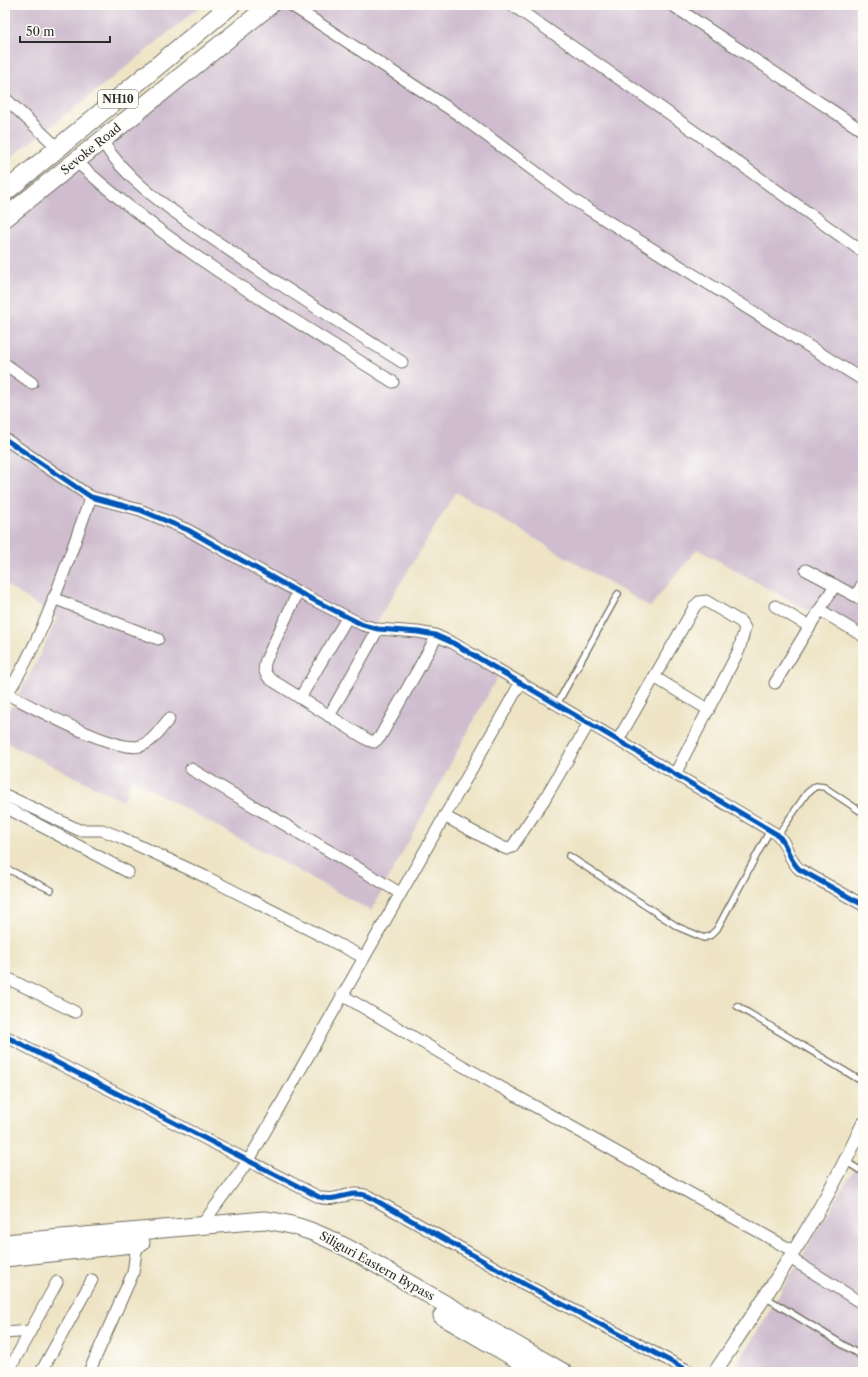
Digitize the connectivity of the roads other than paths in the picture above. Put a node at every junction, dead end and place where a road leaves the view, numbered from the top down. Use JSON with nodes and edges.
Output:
{"nodes":[{"id":1,"x":231,"y":5,"type":"edge"},
{"id":2,"x":270,"y":5,"type":"edge"},
{"id":3,"x":291,"y":5,"type":"edge"},
{"id":4,"x":512,"y":5,"type":"edge"},
{"id":5,"x":672,"y":5,"type":"edge"},
{"id":6,"x":5,"y":98,"type":"edge"},
{"id":7,"x":863,"y":131,"type":"edge"},
{"id":8,"x":102,"y":141,"type":"junction"},
{"id":9,"x":59,"y":149,"type":"junction"},
{"id":10,"x":76,"y":161,"type":"junction"},
{"id":11,"x":5,"y":192,"type":"edge"},
{"id":12,"x":5,"y":218,"type":"edge"},
{"id":13,"x":863,"y":252,"type":"edge"},
{"id":14,"x":402,"y":362,"type":"dead end"},
{"id":15,"x":5,"y":364,"type":"edge"},
{"id":16,"x":863,"y":380,"type":"edge"},
{"id":17,"x":32,"y":382,"type":"dead end"},
{"id":18,"x":393,"y":382,"type":"dead end"},
{"id":19,"x":5,"y":439,"type":"edge"},
{"id":20,"x":91,"y":497,"type":"junction"},
{"id":21,"x":806,"y":570,"type":"dead end"},
{"id":22,"x":863,"y":583,"type":"edge"},
{"id":23,"x":835,"y":585,"type":"junction"},
{"id":24,"x":298,"y":592,"type":"junction"},
{"id":25,"x":618,"y":594,"type":"dead end"},
{"id":26,"x":53,"y":598,"type":"junction"},
{"id":27,"x":859,"y":598,"type":"edge"},
{"id":28,"x":775,"y":606,"type":"dead end"},
{"id":29,"x":820,"y":610,"type":"junction"},
{"id":30,"x":347,"y":618,"type":"junction"},
{"id":31,"x":810,"y":627,"type":"junction"},
{"id":32,"x":378,"y":629,"type":"junction"},
{"id":33,"x":437,"y":636,"type":"junction"},
{"id":34,"x":863,"y":636,"type":"edge"},
{"id":35,"x":158,"y":639,"type":"dead end"},
{"id":36,"x":654,"y":677,"type":"junction"},
{"id":37,"x":521,"y":682,"type":"junction"},
{"id":38,"x":775,"y":682,"type":"dead end"},
{"id":39,"x":6,"y":696,"type":"edge"},
{"id":40,"x":300,"y":698,"type":"junction"},
{"id":41,"x":557,"y":704,"type":"junction"},
{"id":42,"x":709,"y":710,"type":"junction"},
{"id":43,"x":329,"y":716,"type":"junction"},
{"id":44,"x":169,"y":719,"type":"dead end"},
{"id":45,"x":589,"y":723,"type":"junction"},
{"id":46,"x":618,"y":740,"type":"junction"},
{"id":47,"x":191,"y":769,"type":"dead end"},
{"id":48,"x":675,"y":774,"type":"junction"},
{"id":49,"x":5,"y":795,"type":"edge"},
{"id":50,"x":5,"y":807,"type":"edge"},
{"id":51,"x":863,"y":813,"type":"edge"},
{"id":52,"x":444,"y":816,"type":"junction"},
{"id":53,"x":774,"y":832,"type":"junction"},
{"id":54,"x":569,"y":856,"type":"dead end"},
{"id":55,"x":5,"y":868,"type":"edge"},
{"id":56,"x":128,"y":872,"type":"dead end"},
{"id":57,"x":51,"y":890,"type":"dead end"},
{"id":58,"x":400,"y":893,"type":"junction"},
{"id":59,"x":863,"y":906,"type":"edge"},
{"id":60,"x":363,"y":957,"type":"junction"},
{"id":61,"x":5,"y":977,"type":"edge"},
{"id":62,"x":342,"y":995,"type":"junction"},
{"id":63,"x":737,"y":1006,"type":"dead end"},
{"id":64,"x":74,"y":1012,"type":"dead end"},
{"id":65,"x":5,"y":1036,"type":"edge"},
{"id":66,"x":863,"y":1082,"type":"edge"},
{"id":67,"x":863,"y":1124,"type":"edge"},
{"id":68,"x":249,"y":1160,"type":"junction"},
{"id":69,"x":845,"y":1161,"type":"junction"},
{"id":70,"x":863,"y":1172,"type":"edge"},
{"id":71,"x":201,"y":1226,"type":"junction"},
{"id":72,"x":5,"y":1243,"type":"edge"},
{"id":73,"x":137,"y":1244,"type":"junction"},
{"id":74,"x":792,"y":1255,"type":"junction"},
{"id":75,"x":5,"y":1258,"type":"edge"},
{"id":76,"x":92,"y":1280,"type":"dead end"},
{"id":77,"x":57,"y":1282,"type":"dead end"},
{"id":78,"x":764,"y":1297,"type":"junction"},
{"id":79,"x":863,"y":1304,"type":"edge"},
{"id":80,"x":30,"y":1331,"type":"junction"},
{"id":81,"x":5,"y":1332,"type":"edge"},
{"id":82,"x":863,"y":1357,"type":"edge"},
{"id":83,"x":8,"y":1372,"type":"edge"},
{"id":84,"x":42,"y":1372,"type":"edge"},
{"id":85,"x":89,"y":1372,"type":"edge"},
{"id":86,"x":539,"y":1372,"type":"edge"},
{"id":87,"x":563,"y":1372,"type":"edge"},
{"id":88,"x":691,"y":1372,"type":"edge"},
{"id":89,"x":715,"y":1372,"type":"edge"}],
"edges":[{"from":1,"to":9,"type":"highway","name":"Sevoke Road","number":"NH10"},
{"from":2,"to":8,"type":"highway","name":"Sevoke Road"},
{"from":3,"to":16,"type":"street"},
{"from":4,"to":13,"type":"street"},
{"from":5,"to":7,"type":"street"},
{"from":6,"to":9,"type":"street"},
{"from":8,"to":10,"type":"highway","name":"Sevoke Road"},
{"from":8,"to":14,"type":"street"},
{"from":9,"to":11,"type":"highway","name":"Sevoke Road","number":"NH10"},
{"from":10,"to":12,"type":"highway","name":"Sevoke Road"},
{"from":10,"to":18,"type":"street"},
{"from":15,"to":17,"type":"street"},
{"from":19,"to":20,"type":"street"},
{"from":20,"to":24,"type":"street"},
{"from":20,"to":26,"type":"street"},
{"from":21,"to":23,"type":"street"},
{"from":22,"to":27,"type":"street"},
{"from":23,"to":27,"type":"street"},
{"from":23,"to":29,"type":"street"},
{"from":24,"to":30,"type":"street"},
{"from":24,"to":40,"type":"street"},
{"from":25,"to":41,"type":"lane"},
{"from":26,"to":35,"type":"street"},
{"from":26,"to":39,"type":"street"},
{"from":28,"to":31,"type":"street"},
{"from":29,"to":31,"type":"street"},
{"from":29,"to":34,"type":"street"},
{"from":30,"to":32,"type":"street"},
{"from":30,"to":40,"type":"street"},
{"from":31,"to":38,"type":"street"},
{"from":32,"to":33,"type":"street"},
{"from":32,"to":43,"type":"street"},
{"from":33,"to":37,"type":"street"},
{"from":33,"to":43,"type":"street"},
{"from":36,"to":42,"type":"street"},
{"from":36,"to":42,"type":"street"},
{"from":36,"to":46,"type":"street"},
{"from":37,"to":41,"type":"street"},
{"from":37,"to":52,"type":"street"},
{"from":39,"to":44,"type":"street"},
{"from":40,"to":43,"type":"street"},
{"from":41,"to":45,"type":"street"},
{"from":42,"to":48,"type":"street"},
{"from":45,"to":46,"type":"street"},
{"from":45,"to":52,"type":"street"},
{"from":46,"to":48,"type":"street"},
{"from":47,"to":58,"type":"street"},
{"from":48,"to":53,"type":"street"},
{"from":49,"to":60,"type":"street"},
{"from":50,"to":56,"type":"street"},
{"from":51,"to":53,"type":"lane"},
{"from":52,"to":58,"type":"street"},
{"from":53,"to":54,"type":"lane"},
{"from":53,"to":59,"type":"street"},
{"from":55,"to":57,"type":"lane"},
{"from":58,"to":60,"type":"street"},
{"from":60,"to":62,"type":"street"},
{"from":61,"to":64,"type":"street"},
{"from":62,"to":68,"type":"street"},
{"from":62,"to":74,"type":"street"},
{"from":63,"to":66,"type":"lane"},
{"from":65,"to":68,"type":"street"},
{"from":67,"to":69,"type":"street"},
{"from":68,"to":71,"type":"street"},
{"from":68,"to":88,"type":"street"},
{"from":69,"to":70,"type":"lane"},
{"from":69,"to":74,"type":"street"},
{"from":71,"to":72,"type":"main road","name":"Siliguri Eastern Bypass"},
{"from":71,"to":87,"type":"main road","name":"Siliguri Eastern Bypass"},
{"from":73,"to":75,"type":"main road","name":"Siliguri Eastern Bypass"},
{"from":73,"to":85,"type":"street"},
{"from":73,"to":86,"type":"main road","name":"Siliguri Eastern Bypass"},
{"from":74,"to":78,"type":"street"},
{"from":74,"to":79,"type":"street"},
{"from":76,"to":84,"type":"street"},
{"from":77,"to":80,"type":"street"},
{"from":78,"to":82,"type":"lane"},
{"from":78,"to":89,"type":"street"},
{"from":80,"to":81,"type":"street"},
{"from":80,"to":83,"type":"street"}]}
